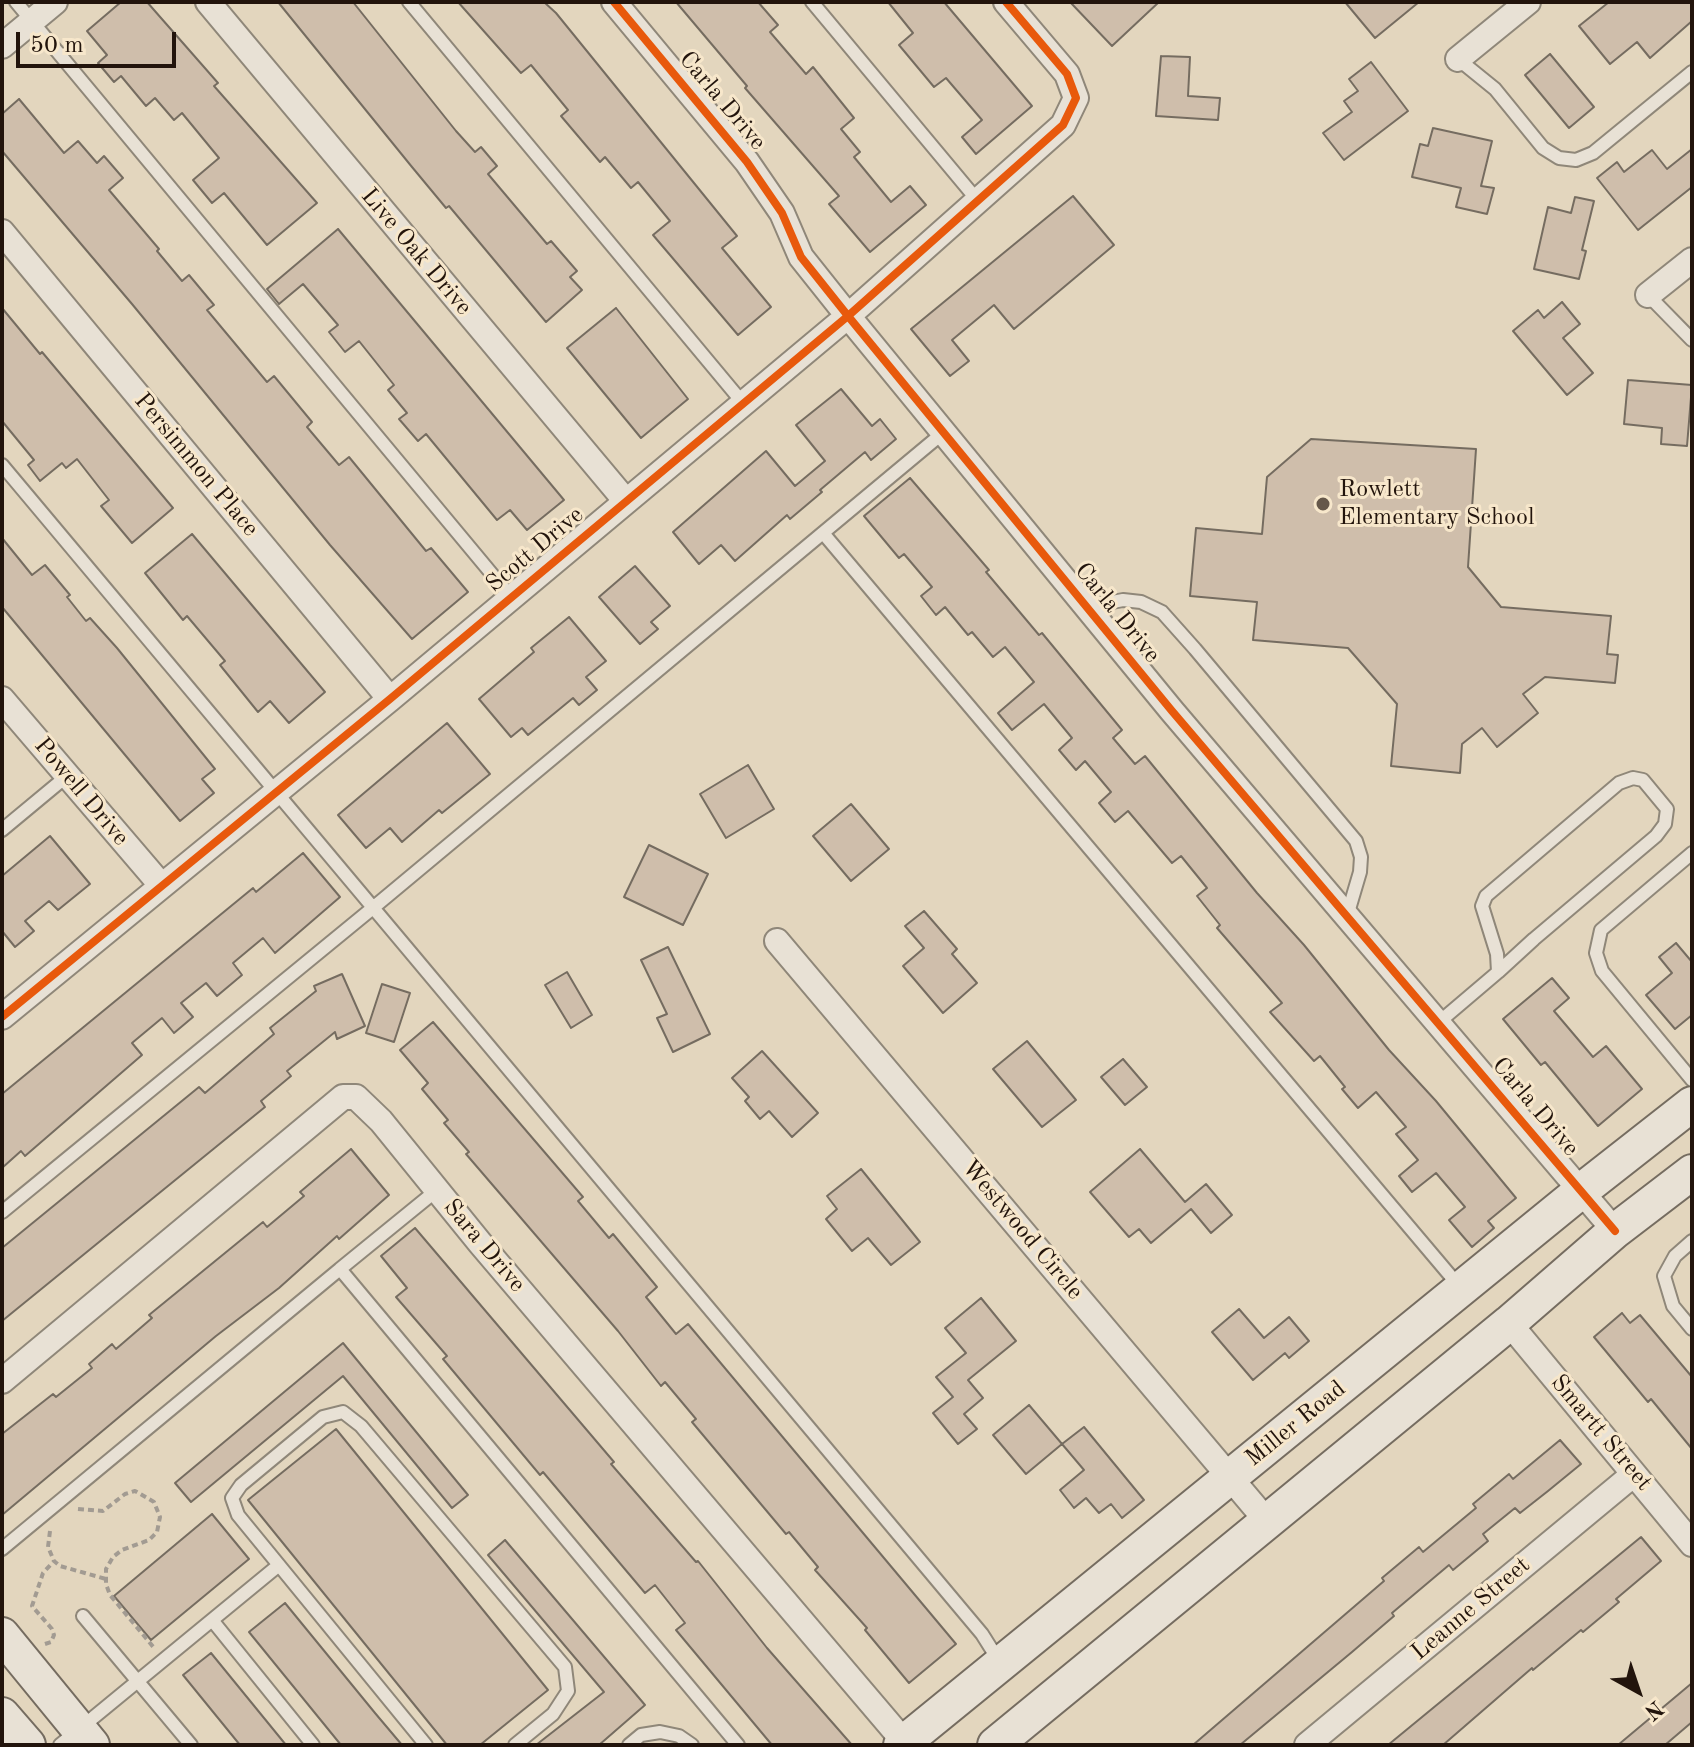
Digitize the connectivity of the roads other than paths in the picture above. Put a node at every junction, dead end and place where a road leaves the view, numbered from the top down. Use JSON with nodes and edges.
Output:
{"nodes":[{"id":1,"x":16,"y":2,"type":"edge"},
{"id":2,"x":55,"y":2,"type":"edge"},
{"id":3,"x":208,"y":2,"type":"edge"},
{"id":4,"x":409,"y":2,"type":"edge"},
{"id":5,"x":614,"y":2,"type":"edge"},
{"id":6,"x":812,"y":2,"type":"edge"},
{"id":7,"x":1006,"y":2,"type":"edge"},
{"id":8,"x":1528,"y":2,"type":"edge"},
{"id":9,"x":32,"y":21,"type":"junction"},
{"id":10,"x":2,"y":46,"type":"edge"},
{"id":11,"x":1458,"y":59,"type":"joint"},
{"id":12,"x":1692,"y":72,"type":"edge"},
{"id":13,"x":978,"y":201,"type":"junction"},
{"id":14,"x":2,"y":232,"type":"edge"},
{"id":15,"x":1692,"y":260,"type":"edge"},
{"id":16,"x":1648,"y":295,"type":"joint"},
{"id":17,"x":848,"y":316,"type":"junction"},
{"id":18,"x":1692,"y":340,"type":"edge"},
{"id":19,"x":743,"y":403,"type":"junction"},
{"id":20,"x":944,"y":432,"type":"junction"},
{"id":21,"x":2,"y":465,"type":"edge"},
{"id":22,"x":625,"y":500,"type":"junction"},
{"id":23,"x":823,"y":533,"type":"junction"},
{"id":24,"x":511,"y":597,"type":"junction"},
{"id":25,"x":1086,"y":607,"type":"junction"},
{"id":26,"x":2,"y":699,"type":"edge"},
{"id":27,"x":390,"y":699,"type":"junction"},
{"id":28,"x":67,"y":776,"type":"junction"},
{"id":29,"x":276,"y":791,"type":"junction"},
{"id":30,"x":2,"y":830,"type":"edge"},
{"id":31,"x":1692,"y":853,"type":"edge"},
{"id":32,"x":161,"y":885,"type":"junction"},
{"id":33,"x":374,"y":907,"type":"junction"},
{"id":34,"x":1347,"y":916,"type":"junction"},
{"id":35,"x":777,"y":941,"type":"dead end"},
{"id":36,"x":1498,"y":972,"type":"junction"},
{"id":37,"x":2,"y":1017,"type":"edge"},
{"id":38,"x":1438,"y":1023,"type":"junction"},
{"id":39,"x":1692,"y":1080,"type":"edge"},
{"id":40,"x":1692,"y":1104,"type":"edge"},
{"id":41,"x":1692,"y":1172,"type":"edge"},
{"id":42,"x":437,"y":1190,"type":"junction"},
{"id":43,"x":1581,"y":1191,"type":"junction"},
{"id":44,"x":2,"y":1212,"type":"edge"},
{"id":45,"x":1615,"y":1231,"type":"junction"},
{"id":46,"x":1692,"y":1241,"type":"edge"},
{"id":47,"x":340,"y":1269,"type":"junction"},
{"id":48,"x":1461,"y":1289,"type":"junction"},
{"id":49,"x":1509,"y":1323,"type":"junction"},
{"id":50,"x":1692,"y":1329,"type":"edge"},
{"id":51,"x":2,"y":1381,"type":"edge"},
{"id":52,"x":1634,"y":1474,"type":"junction"},
{"id":53,"x":1230,"y":1477,"type":"junction"},
{"id":54,"x":1266,"y":1520,"type":"junction"},
{"id":55,"x":1692,"y":1544,"type":"edge"},
{"id":56,"x":2,"y":1549,"type":"edge"},
{"id":57,"x":279,"y":1565,"type":"junction"},
{"id":58,"x":83,"y":1616,"type":"dead end"},
{"id":59,"x":212,"y":1620,"type":"junction"},
{"id":60,"x":2,"y":1635,"type":"edge"},
{"id":61,"x":1001,"y":1664,"type":"junction"},
{"id":62,"x":138,"y":1681,"type":"junction"},
{"id":63,"x":2,"y":1715,"type":"edge"},
{"id":64,"x":77,"y":1740,"type":"edge"},
{"id":65,"x":904,"y":1744,"type":"edge"},
{"id":66,"x":28,"y":1745,"type":"edge"},
{"id":67,"x":191,"y":1745,"type":"edge"},
{"id":68,"x":313,"y":1745,"type":"edge"},
{"id":69,"x":426,"y":1745,"type":"edge"},
{"id":70,"x":515,"y":1745,"type":"edge"},
{"id":71,"x":629,"y":1745,"type":"edge"},
{"id":72,"x":692,"y":1745,"type":"edge"},
{"id":73,"x":738,"y":1745,"type":"edge"},
{"id":74,"x":995,"y":1745,"type":"edge"},
{"id":75,"x":1307,"y":1745,"type":"edge"}],
"edges":[{"from":1,"to":9,"type":"lane"},
{"from":2,"to":9,"type":"street"},
{"from":3,"to":22,"type":"street","name":"Live Oak Drive"},
{"from":4,"to":19,"type":"lane"},
{"from":5,"to":17,"type":"street","name":"Carla Drive"},
{"from":6,"to":13,"type":"lane"},
{"from":7,"to":13,"type":"street","name":"Scott Drive"},
{"from":8,"to":11,"type":"street"},
{"from":9,"to":10,"type":"street"},
{"from":9,"to":24,"type":"lane"},
{"from":11,"to":12,"type":"lane"},
{"from":13,"to":17,"type":"street","name":"Scott Drive"},
{"from":14,"to":27,"type":"street","name":"Persimmon Place"},
{"from":15,"to":16,"type":"street"},
{"from":16,"to":18,"type":"lane"},
{"from":17,"to":19,"type":"street","name":"Scott Drive"},
{"from":17,"to":20,"type":"street","name":"Carla Drive"},
{"from":19,"to":22,"type":"street","name":"Scott Drive"},
{"from":20,"to":23,"type":"lane"},
{"from":20,"to":25,"type":"street","name":"Carla Drive"},
{"from":21,"to":29,"type":"lane"},
{"from":22,"to":24,"type":"street","name":"Scott Drive"},
{"from":23,"to":33,"type":"lane"},
{"from":23,"to":48,"type":"lane"},
{"from":24,"to":27,"type":"street","name":"Scott Drive"},
{"from":25,"to":34,"type":"street","name":"Carla Drive"},
{"from":25,"to":34,"type":"lane"},
{"from":26,"to":28,"type":"street","name":"Powell Drive"},
{"from":27,"to":29,"type":"street","name":"Scott Drive"},
{"from":28,"to":30,"type":"lane"},
{"from":28,"to":32,"type":"street","name":"Powell Drive"},
{"from":29,"to":32,"type":"street","name":"Scott Drive"},
{"from":29,"to":33,"type":"lane"},
{"from":31,"to":39,"type":"lane"},
{"from":32,"to":37,"type":"street","name":"Scott Drive"},
{"from":33,"to":44,"type":"lane"},
{"from":33,"to":61,"type":"lane"},
{"from":34,"to":38,"type":"street","name":"Carla Drive"},
{"from":35,"to":53,"type":"street","name":"Westwood Circle"},
{"from":36,"to":36,"type":"lane"},
{"from":36,"to":38,"type":"lane"},
{"from":38,"to":43,"type":"street","name":"Carla Drive"},
{"from":40,"to":43,"type":"main road","name":"Miller Road"},
{"from":41,"to":45,"type":"main road"},
{"from":42,"to":47,"type":"lane"},
{"from":42,"to":51,"type":"street","name":"Sara Drive"},
{"from":42,"to":65,"type":"street","name":"Sara Drive"},
{"from":43,"to":45,"type":"street","name":"Carla Drive"},
{"from":43,"to":48,"type":"main road","name":"Miller Road"},
{"from":45,"to":49,"type":"main road"},
{"from":46,"to":50,"type":"lane"},
{"from":47,"to":56,"type":"lane"},
{"from":47,"to":73,"type":"lane"},
{"from":48,"to":53,"type":"main road","name":"Miller Road"},
{"from":49,"to":52,"type":"street","name":"Smartt Street"},
{"from":49,"to":54,"type":"main road"},
{"from":52,"to":55,"type":"street","name":"Smartt Street"},
{"from":52,"to":75,"type":"street","name":"Leanne Street"},
{"from":53,"to":54,"type":"street","name":"Westwood Circle"},
{"from":53,"to":61,"type":"main road","name":"Miller Road"},
{"from":54,"to":74,"type":"main road"},
{"from":57,"to":59,"type":"lane"},
{"from":57,"to":69,"type":"lane"},
{"from":57,"to":70,"type":"lane"},
{"from":58,"to":62,"type":"lane"},
{"from":59,"to":62,"type":"lane"},
{"from":59,"to":68,"type":"lane"},
{"from":60,"to":64,"type":"main road"},
{"from":61,"to":65,"type":"main road","name":"Miller Road"},
{"from":62,"to":64,"type":"lane"},
{"from":62,"to":67,"type":"lane"},
{"from":63,"to":66,"type":"main road"},
{"from":71,"to":72,"type":"lane"}]}
